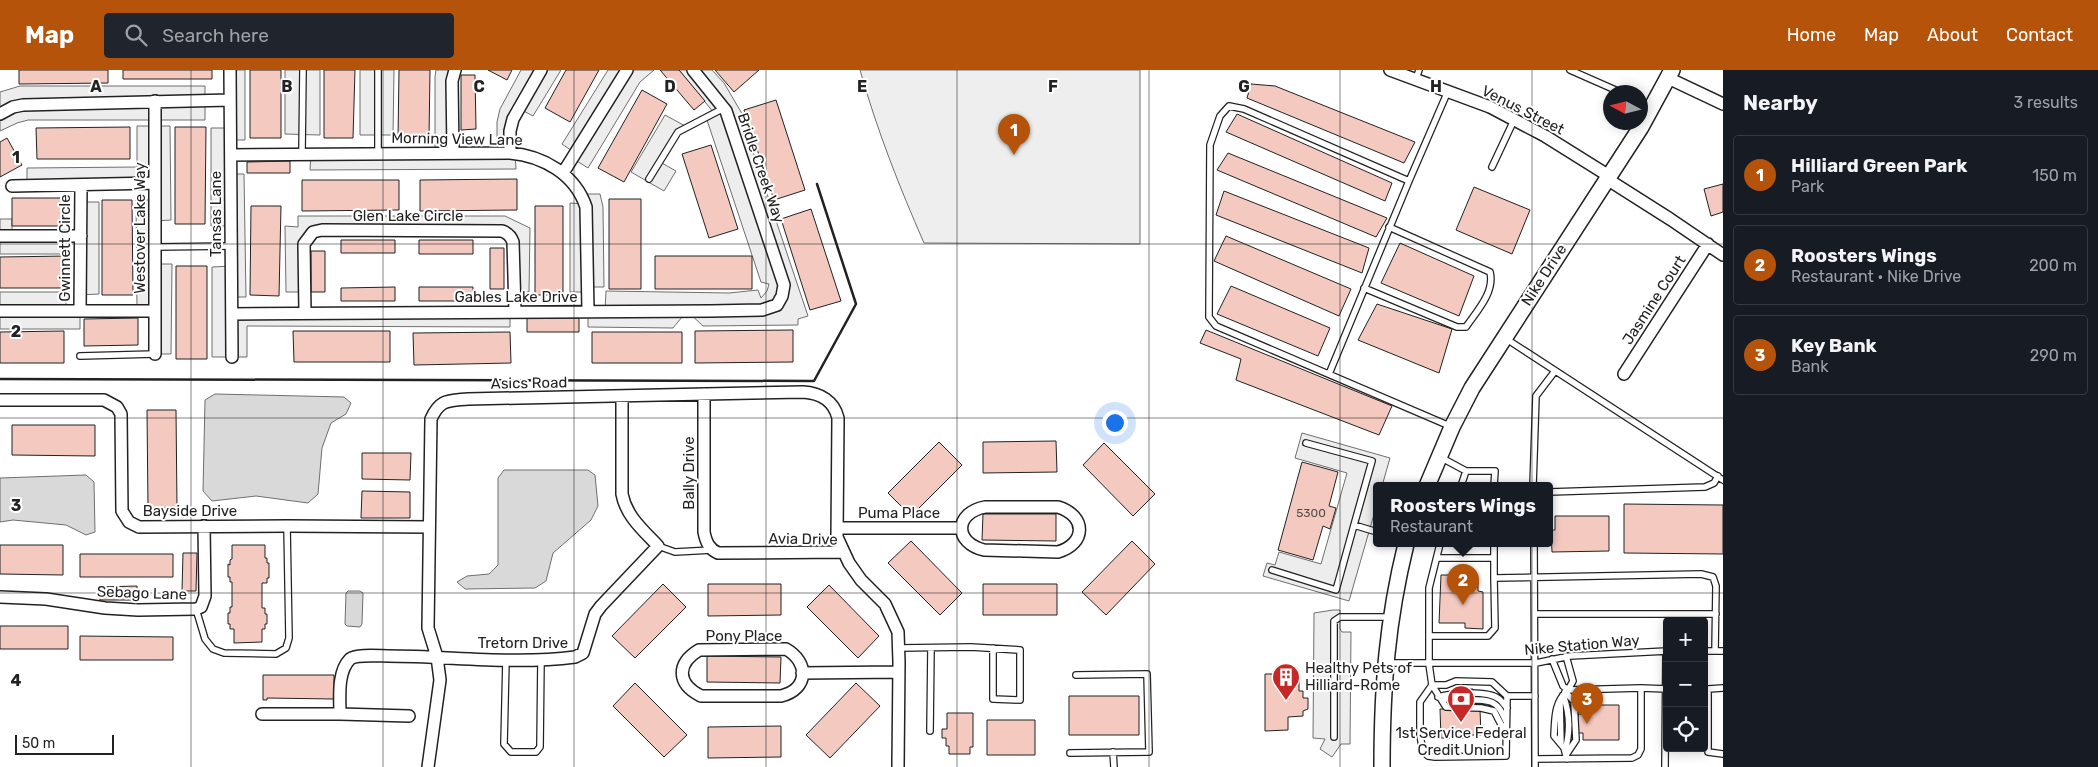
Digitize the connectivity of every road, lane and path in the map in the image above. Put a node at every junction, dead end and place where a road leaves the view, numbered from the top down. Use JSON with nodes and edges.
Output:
{"nodes":[{"id":1,"x":230,"y":70,"type":"edge"},
{"id":2,"x":303,"y":70,"type":"edge"},
{"id":3,"x":378,"y":70,"type":"edge"},
{"id":4,"x":455,"y":70,"type":"edge"},
{"id":5,"x":540,"y":70,"type":"edge"},
{"id":6,"x":627,"y":70,"type":"edge"},
{"id":7,"x":693,"y":70,"type":"edge"},
{"id":8,"x":1390,"y":70,"type":"edge"},
{"id":9,"x":1570,"y":70,"type":"edge"},
{"id":10,"x":1418,"y":74,"type":"edge"},
{"id":11,"x":1670,"y":74,"type":"edge"},
{"id":12,"x":1604,"y":85,"type":"edge"},
{"id":13,"x":1448,"y":91,"type":"junction"},
{"id":14,"x":230,"y":100,"type":"junction"},
{"id":15,"x":155,"y":101,"type":"junction"},
{"id":16,"x":1648,"y":104,"type":"edge"},
{"id":17,"x":1723,"y":104,"type":"edge"},
{"id":18,"x":724,"y":108,"type":"junction"},
{"id":19,"x":0,"y":114,"type":"edge"},
{"id":20,"x":1514,"y":120,"type":"junction"},
{"id":21,"x":1634,"y":130,"type":"edge"},
{"id":22,"x":453,"y":152,"type":"junction"},
{"id":23,"x":378,"y":153,"type":"junction"},
{"id":24,"x":510,"y":153,"type":"junction"},
{"id":25,"x":302,"y":154,"type":"junction"},
{"id":26,"x":231,"y":155,"type":"junction"},
{"id":27,"x":1492,"y":167,"type":"dead end"},
{"id":28,"x":563,"y":173,"type":"junction"},
{"id":29,"x":1608,"y":178,"type":"junction"},
{"id":30,"x":649,"y":179,"type":"dead end"},
{"id":31,"x":1409,"y":181,"type":"junction"},
{"id":32,"x":155,"y":183,"type":"junction"},
{"id":33,"x":81,"y":185,"type":"junction"},
{"id":34,"x":12,"y":186,"type":"dead end"},
{"id":35,"x":1390,"y":228,"type":"junction"},
{"id":36,"x":0,"y":236,"type":"edge"},
{"id":37,"x":81,"y":236,"type":"junction"},
{"id":38,"x":1708,"y":244,"type":"junction"},
{"id":39,"x":155,"y":246,"type":"junction"},
{"id":40,"x":232,"y":246,"type":"junction"},
{"id":41,"x":1723,"y":255,"type":"edge"},
{"id":42,"x":784,"y":285,"type":"joint"},
{"id":43,"x":1364,"y":288,"type":"junction"},
{"id":44,"x":0,"y":311,"type":"edge"},
{"id":45,"x":80,"y":311,"type":"junction"},
{"id":46,"x":155,"y":311,"type":"junction"},
{"id":47,"x":514,"y":311,"type":"junction"},
{"id":48,"x":588,"y":311,"type":"junction"},
{"id":49,"x":305,"y":313,"type":"junction"},
{"id":50,"x":232,"y":314,"type":"junction"},
{"id":51,"x":1504,"y":337,"type":"junction"},
{"id":52,"x":155,"y":354,"type":"joint"},
{"id":53,"x":80,"y":356,"type":"dead end"},
{"id":54,"x":232,"y":357,"type":"dead end"},
{"id":55,"x":1555,"y":371,"type":"junction"},
{"id":56,"x":1329,"y":374,"type":"junction"},
{"id":57,"x":1624,"y":374,"type":"dead end"},
{"id":58,"x":704,"y":394,"type":"junction"},
{"id":59,"x":622,"y":397,"type":"junction"},
{"id":60,"x":0,"y":400,"type":"edge"},
{"id":61,"x":1452,"y":427,"type":"junction"},
{"id":62,"x":1306,"y":443,"type":"dead end"},
{"id":63,"x":1439,"y":457,"type":"junction"},
{"id":64,"x":1466,"y":471,"type":"junction"},
{"id":65,"x":1720,"y":478,"type":"edge"},
{"id":66,"x":1429,"y":482,"type":"edge"},
{"id":67,"x":1462,"y":482,"type":"edge"},
{"id":68,"x":1494,"y":482,"type":"edge"},
{"id":69,"x":1533,"y":482,"type":"edge"},
{"id":70,"x":1553,"y":492,"type":"edge"},
{"id":71,"x":1354,"y":525,"type":"junction"},
{"id":72,"x":204,"y":526,"type":"junction"},
{"id":73,"x":287,"y":526,"type":"junction"},
{"id":74,"x":429,"y":527,"type":"junction"},
{"id":75,"x":837,"y":528,"type":"junction"},
{"id":76,"x":961,"y":528,"type":"junction"},
{"id":77,"x":1373,"y":531,"type":"edge"},
{"id":78,"x":658,"y":546,"type":"junction"},
{"id":79,"x":1405,"y":547,"type":"edge"},
{"id":80,"x":1439,"y":547,"type":"edge"},
{"id":81,"x":1494,"y":547,"type":"edge"},
{"id":82,"x":1534,"y":547,"type":"edge"},
{"id":83,"x":712,"y":550,"type":"junction"},
{"id":84,"x":843,"y":552,"type":"junction"},
{"id":85,"x":1437,"y":558,"type":"junction"},
{"id":86,"x":1494,"y":558,"type":"junction"},
{"id":87,"x":1272,"y":570,"type":"dead end"},
{"id":88,"x":1534,"y":577,"type":"junction"},
{"id":89,"x":1494,"y":578,"type":"junction"},
{"id":90,"x":0,"y":597,"type":"edge"},
{"id":91,"x":196,"y":609,"type":"junction"},
{"id":92,"x":1535,"y":614,"type":"junction"},
{"id":93,"x":1716,"y":614,"type":"junction"},
{"id":94,"x":1390,"y":617,"type":"junction"},
{"id":95,"x":1429,"y":636,"type":"junction"},
{"id":96,"x":898,"y":648,"type":"junction"},
{"id":97,"x":931,"y":648,"type":"junction"},
{"id":98,"x":993,"y":648,"type":"junction"},
{"id":99,"x":1663,"y":651,"type":"edge"},
{"id":100,"x":1708,"y":651,"type":"edge"},
{"id":101,"x":1715,"y":651,"type":"junction"},
{"id":102,"x":1723,"y":651,"type":"edge"},
{"id":103,"x":1566,"y":656,"type":"junction"},
{"id":104,"x":437,"y":657,"type":"junction"},
{"id":105,"x":541,"y":659,"type":"junction"},
{"id":106,"x":1552,"y":659,"type":"junction"},
{"id":107,"x":506,"y":660,"type":"junction"},
{"id":108,"x":1385,"y":663,"type":"junction"},
{"id":109,"x":1536,"y":663,"type":"junction"},
{"id":110,"x":1429,"y":664,"type":"junction"},
{"id":111,"x":899,"y":672,"type":"junction"},
{"id":112,"x":802,"y":673,"type":"junction"},
{"id":113,"x":1076,"y":675,"type":"dead end"},
{"id":114,"x":1432,"y":685,"type":"junction"},
{"id":115,"x":1641,"y":688,"type":"junction"},
{"id":116,"x":1723,"y":688,"type":"edge"},
{"id":117,"x":1663,"y":689,"type":"edge"},
{"id":118,"x":1708,"y":689,"type":"edge"},
{"id":119,"x":1564,"y":694,"type":"junction"},
{"id":120,"x":1508,"y":696,"type":"junction"},
{"id":121,"x":1536,"y":696,"type":"junction"},
{"id":122,"x":1438,"y":697,"type":"junction"},
{"id":123,"x":1666,"y":707,"type":"edge"},
{"id":124,"x":1707,"y":707,"type":"edge"},
{"id":125,"x":1507,"y":708,"type":"junction"},
{"id":126,"x":262,"y":714,"type":"dead end"},
{"id":127,"x":340,"y":714,"type":"junction"},
{"id":128,"x":409,"y":716,"type":"dead end"},
{"id":129,"x":1507,"y":722,"type":"junction"},
{"id":130,"x":930,"y":731,"type":"dead end"},
{"id":131,"x":1507,"y":736,"type":"junction"},
{"id":132,"x":1334,"y":737,"type":"dead end"},
{"id":133,"x":1113,"y":752,"type":"junction"},
{"id":134,"x":1070,"y":753,"type":"dead end"},
{"id":135,"x":1723,"y":754,"type":"edge"},
{"id":136,"x":1566,"y":755,"type":"junction"},
{"id":137,"x":1535,"y":759,"type":"junction"},
{"id":138,"x":428,"y":767,"type":"edge"},
{"id":139,"x":898,"y":767,"type":"edge"},
{"id":140,"x":1114,"y":767,"type":"edge"},
{"id":141,"x":1382,"y":767,"type":"edge"},
{"id":142,"x":1535,"y":767,"type":"edge"},
{"id":143,"x":1665,"y":767,"type":"edge"}],
"edges":[{"from":1,"to":14,"type":"street","name":"Tansas Lane"},
{"from":2,"to":25,"type":"lane"},
{"from":3,"to":23,"type":"lane"},
{"from":4,"to":22,"type":"street"},
{"from":5,"to":24,"type":"street"},
{"from":6,"to":28,"type":"street"},
{"from":7,"to":18,"type":"street","name":"Bridle Creek Way"},
{"from":8,"to":10,"type":"street","name":"Venus Street"},
{"from":9,"to":12,"type":"lane"},
{"from":10,"to":13,"type":"street","name":"Venus Street"},
{"from":11,"to":16,"type":"street","name":"Nike Drive"},
{"from":11,"to":17,"type":"street"},
{"from":13,"to":20,"type":"street","name":"Venus Street"},
{"from":13,"to":31,"type":"lane"},
{"from":14,"to":15,"type":"street"},
{"from":14,"to":26,"type":"street","name":"Tansas Lane"},
{"from":15,"to":19,"type":"street"},
{"from":15,"to":32,"type":"street","name":"Westover Lake Way"},
{"from":18,"to":30,"type":"lane"},
{"from":18,"to":42,"type":"street","name":"Bridle Creek Way"},
{"from":20,"to":27,"type":"lane"},
{"from":20,"to":29,"type":"street","name":"Venus Street"},
{"from":21,"to":29,"type":"street","name":"Nike Drive"},
{"from":22,"to":23,"type":"street","name":"Morning View Lane"},
{"from":22,"to":24,"type":"street","name":"Morning View Lane"},
{"from":23,"to":25,"type":"street","name":"Morning View Lane"},
{"from":24,"to":28,"type":"street","name":"Morning View Lane"},
{"from":25,"to":26,"type":"street","name":"Morning View Lane"},
{"from":26,"to":40,"type":"street","name":"Tansas Lane"},
{"from":28,"to":48,"type":"street","name":"Morning View Lane"},
{"from":29,"to":38,"type":"street","name":"Venus Street"},
{"from":29,"to":51,"type":"street","name":"Nike Drive"},
{"from":31,"to":35,"type":"lane"},
{"from":31,"to":56,"type":"lane"},
{"from":32,"to":33,"type":"street","name":"Gwinnett Circle"},
{"from":32,"to":39,"type":"street","name":"Westover Lake Way"},
{"from":33,"to":34,"type":"street","name":"Gwinnett Circle"},
{"from":33,"to":37,"type":"street","name":"Gwinnett Circle"},
{"from":35,"to":43,"type":"lane"},
{"from":35,"to":43,"type":"lane"},
{"from":36,"to":37,"type":"street"},
{"from":37,"to":45,"type":"street","name":"Gwinnett Circle"},
{"from":38,"to":41,"type":"street","name":"Venus Street"},
{"from":38,"to":57,"type":"street","name":"Jasmine Court"},
{"from":39,"to":40,"type":"lane"},
{"from":39,"to":46,"type":"street","name":"Westover Lake Way"},
{"from":40,"to":50,"type":"street","name":"Tansas Lane"},
{"from":42,"to":48,"type":"street","name":"Gables Lake Drive"},
{"from":43,"to":56,"type":"lane"},
{"from":44,"to":45,"type":"street"},
{"from":45,"to":46,"type":"street"},
{"from":46,"to":52,"type":"street","name":"Westover Lake Way"},
{"from":47,"to":48,"type":"street","name":"Gables Lake Drive"},
{"from":47,"to":49,"type":"street","name":"Gables Lake Drive"},
{"from":47,"to":49,"type":"street","name":"Glen Lake Circle"},
{"from":49,"to":50,"type":"street","name":"Gables Lake Drive"},
{"from":50,"to":54,"type":"street","name":"Tansas Lane"},
{"from":51,"to":55,"type":"lane"},
{"from":51,"to":61,"type":"street","name":"Nike Drive"},
{"from":52,"to":53,"type":"lane"},
{"from":55,"to":65,"type":"lane"},
{"from":55,"to":69,"type":"lane"},
{"from":56,"to":61,"type":"lane"},
{"from":58,"to":59,"type":"street","name":"Asics Road"},
{"from":58,"to":75,"type":"street","name":"Asics Road"},
{"from":58,"to":83,"type":"street","name":"Bally Drive"},
{"from":59,"to":74,"type":"street","name":"Asics Road"},
{"from":59,"to":78,"type":"street"},
{"from":60,"to":72,"type":"street","name":"Bayside Drive"},
{"from":61,"to":63,"type":"street","name":"Nike Drive"},
{"from":62,"to":71,"type":"lane"},
{"from":63,"to":64,"type":"lane"},
{"from":63,"to":66,"type":"street","name":"Nike Drive"},
{"from":64,"to":67,"type":"lane"},
{"from":64,"to":68,"type":"lane"},
{"from":65,"to":70,"type":"lane"},
{"from":71,"to":77,"type":"lane"},
{"from":71,"to":87,"type":"lane"},
{"from":72,"to":73,"type":"street","name":"Bayside Drive"},
{"from":72,"to":91,"type":"street","name":"Sebago Lane"},
{"from":73,"to":74,"type":"street","name":"Bayside Drive"},
{"from":73,"to":91,"type":"lane"},
{"from":74,"to":104,"type":"street","name":"Asics Road"},
{"from":75,"to":76,"type":"street","name":"Puma Place"},
{"from":75,"to":84,"type":"street","name":"Asics Road"},
{"from":76,"to":76,"type":"street","name":"Puma Place"},
{"from":78,"to":83,"type":"lane"},
{"from":78,"to":105,"type":"street","name":"Tretorn Drive"},
{"from":79,"to":94,"type":"street"},
{"from":80,"to":85,"type":"lane"},
{"from":81,"to":86,"type":"lane"},
{"from":82,"to":88,"type":"lane"},
{"from":83,"to":84,"type":"street","name":"Avia Drive"},
{"from":84,"to":96,"type":"street","name":"Avia Drive"},
{"from":85,"to":86,"type":"lane"},
{"from":85,"to":95,"type":"lane"},
{"from":86,"to":89,"type":"lane"},
{"from":88,"to":89,"type":"lane"},
{"from":88,"to":92,"type":"lane"},
{"from":88,"to":93,"type":"lane"},
{"from":89,"to":95,"type":"lane"},
{"from":90,"to":91,"type":"street","name":"Sebago Lane"},
{"from":92,"to":93,"type":"lane"},
{"from":92,"to":109,"type":"lane"},
{"from":93,"to":101,"type":"lane"},
{"from":94,"to":108,"type":"street"},
{"from":94,"to":132,"type":"lane"},
{"from":95,"to":110,"type":"lane"},
{"from":96,"to":97,"type":"lane"},
{"from":96,"to":111,"type":"street","name":"Avia Drive"},
{"from":97,"to":98,"type":"lane"},
{"from":97,"to":130,"type":"lane"},
{"from":98,"to":98,"type":"lane"},
{"from":99,"to":103,"type":"lane","name":"Nike Station Way"},
{"from":100,"to":101,"type":"lane"},
{"from":101,"to":102,"type":"lane"},
{"from":103,"to":106,"type":"lane","name":"Nike Station Way"},
{"from":103,"to":119,"type":"lane"},
{"from":104,"to":107,"type":"street","name":"Tretorn Drive"},
{"from":104,"to":127,"type":"street","name":"Tretorn Drive"},
{"from":104,"to":138,"type":"street","name":"Asics Road"},
{"from":105,"to":107,"type":"street","name":"Tretorn Drive"},
{"from":105,"to":107,"type":"lane"},
{"from":106,"to":109,"type":"lane","name":"Nike Station Way"},
{"from":106,"to":119,"type":"lane"},
{"from":108,"to":110,"type":"lane","name":"Nike Station Way"},
{"from":108,"to":141,"type":"street"},
{"from":109,"to":110,"type":"lane","name":"Nike Station Way"},
{"from":109,"to":121,"type":"lane"},
{"from":110,"to":114,"type":"lane"},
{"from":111,"to":112,"type":"street"},
{"from":111,"to":139,"type":"street","name":"Avia Drive"},
{"from":112,"to":112,"type":"street","name":"Pony Place"},
{"from":113,"to":133,"type":"lane"},
{"from":114,"to":120,"type":"lane"},
{"from":114,"to":122,"type":"lane"},
{"from":114,"to":131,"type":"lane"},
{"from":115,"to":117,"type":"lane"},
{"from":115,"to":119,"type":"lane"},
{"from":115,"to":136,"type":"lane"},
{"from":116,"to":118,"type":"lane"},
{"from":119,"to":136,"type":"lane"},
{"from":119,"to":136,"type":"lane"},
{"from":120,"to":121,"type":"lane"},
{"from":120,"to":125,"type":"lane"},
{"from":121,"to":137,"type":"lane"},
{"from":122,"to":125,"type":"lane"},
{"from":122,"to":129,"type":"lane"},
{"from":122,"to":131,"type":"lane"},
{"from":123,"to":143,"type":"lane","name":"Nike Station Way"},
{"from":124,"to":135,"type":"lane"},
{"from":125,"to":129,"type":"lane"},
{"from":126,"to":127,"type":"street"},
{"from":127,"to":128,"type":"street"},
{"from":129,"to":131,"type":"lane"},
{"from":133,"to":134,"type":"lane"},
{"from":133,"to":140,"type":"lane"},
{"from":136,"to":137,"type":"lane"},
{"from":137,"to":142,"type":"lane"}]}
